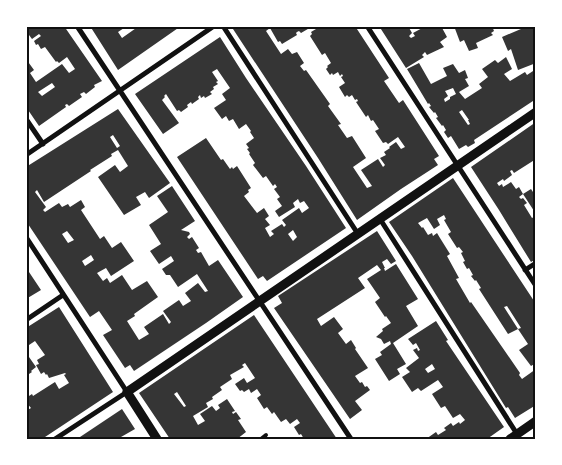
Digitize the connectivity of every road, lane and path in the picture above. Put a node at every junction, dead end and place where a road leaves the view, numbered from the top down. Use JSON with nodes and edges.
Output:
{"nodes":[{"id":1,"x":77,"y":26,"type":"edge"},
{"id":2,"x":214,"y":26,"type":"edge"},
{"id":3,"x":223,"y":26,"type":"edge"},
{"id":4,"x":367,"y":26,"type":"edge"},
{"id":5,"x":119,"y":91,"type":"junction"},
{"id":6,"x":536,"y":112,"type":"edge"},
{"id":7,"x":26,"y":119,"type":"edge"},
{"id":8,"x":43,"y":144,"type":"junction"},
{"id":9,"x":26,"y":155,"type":"edge"},
{"id":10,"x":457,"y":166,"type":"junction"},
{"id":11,"x":380,"y":219,"type":"junction"},
{"id":12,"x":358,"y":234,"type":"junction"},
{"id":13,"x":26,"y":237,"type":"edge"},
{"id":14,"x":536,"y":263,"type":"edge"},
{"id":15,"x":525,"y":270,"type":"junction"},
{"id":16,"x":536,"y":286,"type":"edge"},
{"id":17,"x":63,"y":295,"type":"junction"},
{"id":18,"x":260,"y":302,"type":"junction"},
{"id":19,"x":26,"y":320,"type":"edge"},
{"id":20,"x":127,"y":392,"type":"junction"},
{"id":21,"x":536,"y":421,"type":"edge"},
{"id":22,"x":266,"y":435,"type":"dead end"},
{"id":23,"x":514,"y":436,"type":"edge"},
{"id":24,"x":55,"y":439,"type":"edge"},
{"id":25,"x":156,"y":439,"type":"edge"},
{"id":26,"x":261,"y":439,"type":"edge"},
{"id":27,"x":351,"y":439,"type":"edge"}],
"edges":[{"from":1,"to":5,"type":"street"},
{"from":2,"to":5,"type":"street"},
{"from":3,"to":12,"type":"street"},
{"from":4,"to":10,"type":"street"},
{"from":5,"to":8,"type":"street"},
{"from":5,"to":18,"type":"street"},
{"from":6,"to":10,"type":"street"},
{"from":7,"to":8,"type":"street"},
{"from":8,"to":9,"type":"street"},
{"from":10,"to":11,"type":"street"},
{"from":10,"to":15,"type":"street"},
{"from":11,"to":12,"type":"street"},
{"from":11,"to":23,"type":"street"},
{"from":12,"to":18,"type":"street"},
{"from":13,"to":17,"type":"street"},
{"from":14,"to":15,"type":"street"},
{"from":15,"to":16,"type":"street"},
{"from":17,"to":19,"type":"street"},
{"from":17,"to":20,"type":"street"},
{"from":18,"to":20,"type":"street"},
{"from":18,"to":27,"type":"street"},
{"from":20,"to":24,"type":"street"},
{"from":20,"to":25,"type":"street"},
{"from":21,"to":23,"type":"street"},
{"from":22,"to":26,"type":"lane"}]}
